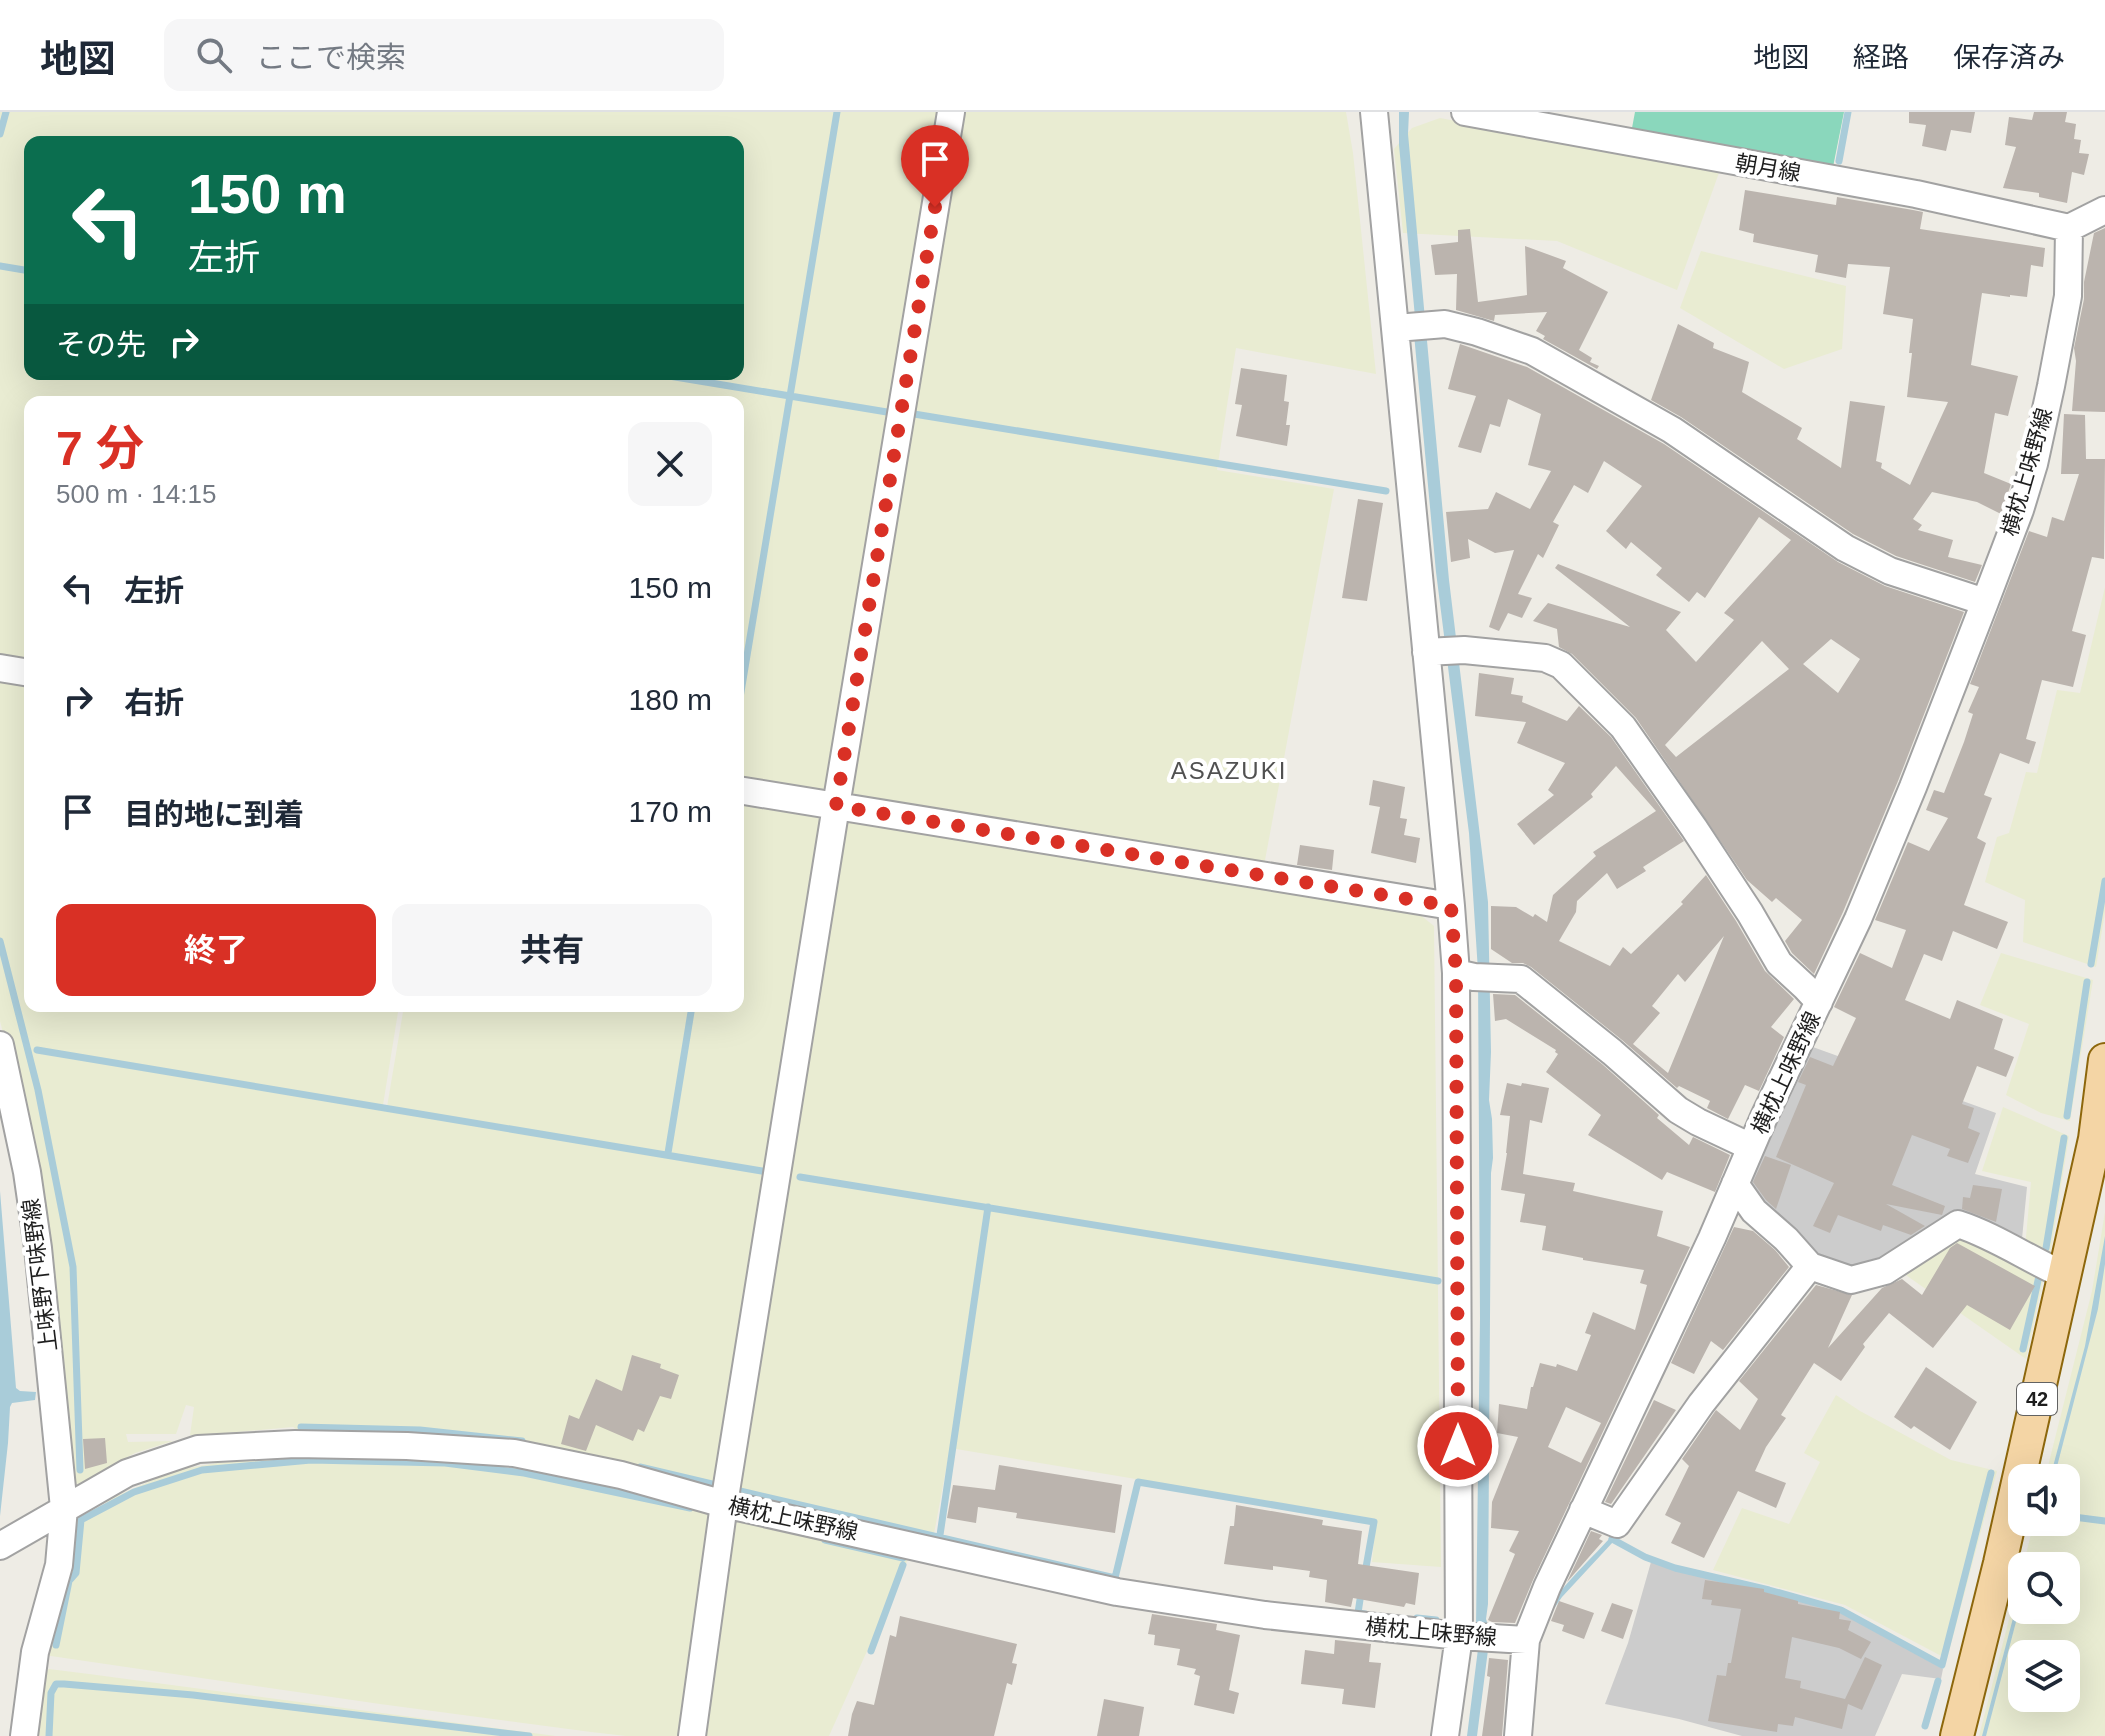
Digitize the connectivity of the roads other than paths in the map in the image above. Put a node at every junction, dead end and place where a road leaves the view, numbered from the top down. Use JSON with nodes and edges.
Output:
{"nodes":[{"id":1,"x":951,"y":112,"type":"edge"},
{"id":2,"x":1374,"y":112,"type":"edge"},
{"id":3,"x":1465,"y":112,"type":"edge"},
{"id":4,"x":2105,"y":210,"type":"edge"},
{"id":5,"x":2069,"y":228,"type":"junction"},
{"id":6,"x":1396,"y":328,"type":"junction"},
{"id":7,"x":1985,"y":602,"type":"junction"},
{"id":8,"x":1426,"y":652,"type":"junction"},
{"id":9,"x":0,"y":668,"type":"edge"},
{"id":10,"x":24,"y":672,"type":"edge"},
{"id":11,"x":744,"y":791,"type":"edge"},
{"id":12,"x":836,"y":806,"type":"junction"},
{"id":13,"x":1451,"y":906,"type":"junction"},
{"id":14,"x":1456,"y":973,"type":"junction"},
{"id":15,"x":1819,"y":1002,"type":"junction"},
{"id":16,"x":0,"y":1045,"type":"edge"},
{"id":17,"x":2105,"y":1060,"type":"edge"},
{"id":18,"x":2100,"y":1140,"type":"edge"},
{"id":19,"x":1751,"y":1147,"type":"junction"},
{"id":20,"x":1735,"y":1184,"type":"junction"},
{"id":21,"x":1810,"y":1266,"type":"junction"},
{"id":22,"x":2064,"y":1275,"type":"junction"},
{"id":23,"x":724,"y":1504,"type":"junction"},
{"id":24,"x":64,"y":1508,"type":"junction"},
{"id":25,"x":1583,"y":1510,"type":"junction"},
{"id":26,"x":0,"y":1546,"type":"edge"},
{"id":27,"x":1459,"y":1636,"type":"junction"},
{"id":28,"x":1526,"y":1640,"type":"junction"},
{"id":29,"x":24,"y":1736,"type":"edge"},
{"id":30,"x":692,"y":1736,"type":"edge"},
{"id":31,"x":1445,"y":1736,"type":"edge"},
{"id":32,"x":1518,"y":1736,"type":"edge"},
{"id":33,"x":1957,"y":1736,"type":"edge"}],
"edges":[{"from":1,"to":12,"type":"street"},
{"from":2,"to":6,"type":"street"},
{"from":3,"to":5,"type":"street","name":"朝月線"},
{"from":4,"to":5,"type":"street"},
{"from":5,"to":7,"type":"street","name":"横枕上味野線"},
{"from":6,"to":7,"type":"street"},
{"from":6,"to":8,"type":"street"},
{"from":7,"to":15,"type":"street","name":"横枕上味野線"},
{"from":8,"to":13,"type":"street"},
{"from":8,"to":15,"type":"street"},
{"from":9,"to":10,"type":"street"},
{"from":11,"to":12,"type":"street"},
{"from":12,"to":13,"type":"street"},
{"from":12,"to":23,"type":"street"},
{"from":13,"to":14,"type":"street"},
{"from":14,"to":19,"type":"street"},
{"from":14,"to":27,"type":"street"},
{"from":15,"to":19,"type":"street","name":"横枕上味野線"},
{"from":16,"to":24,"type":"street","name":"上味野下味野線"},
{"from":17,"to":18,"type":"main road","number":"42"},
{"from":18,"to":22,"type":"main road","number":"42"},
{"from":19,"to":20,"type":"street","name":"横枕上味野線"},
{"from":20,"to":21,"type":"street"},
{"from":20,"to":25,"type":"street","name":"横枕上味野線"},
{"from":21,"to":22,"type":"street"},
{"from":21,"to":25,"type":"street"},
{"from":22,"to":33,"type":"main road","number":"42"},
{"from":23,"to":24,"type":"street","name":"横枕上味野線"},
{"from":23,"to":27,"type":"street","name":"横枕上味野線"},
{"from":23,"to":30,"type":"street"},
{"from":24,"to":26,"type":"street","name":"横枕上味野線"},
{"from":24,"to":29,"type":"street","name":"上味野下味野線"},
{"from":25,"to":28,"type":"street","name":"横枕上味野線"},
{"from":27,"to":28,"type":"street","name":"横枕上味野線"},
{"from":27,"to":31,"type":"street"},
{"from":28,"to":32,"type":"street"}]}
